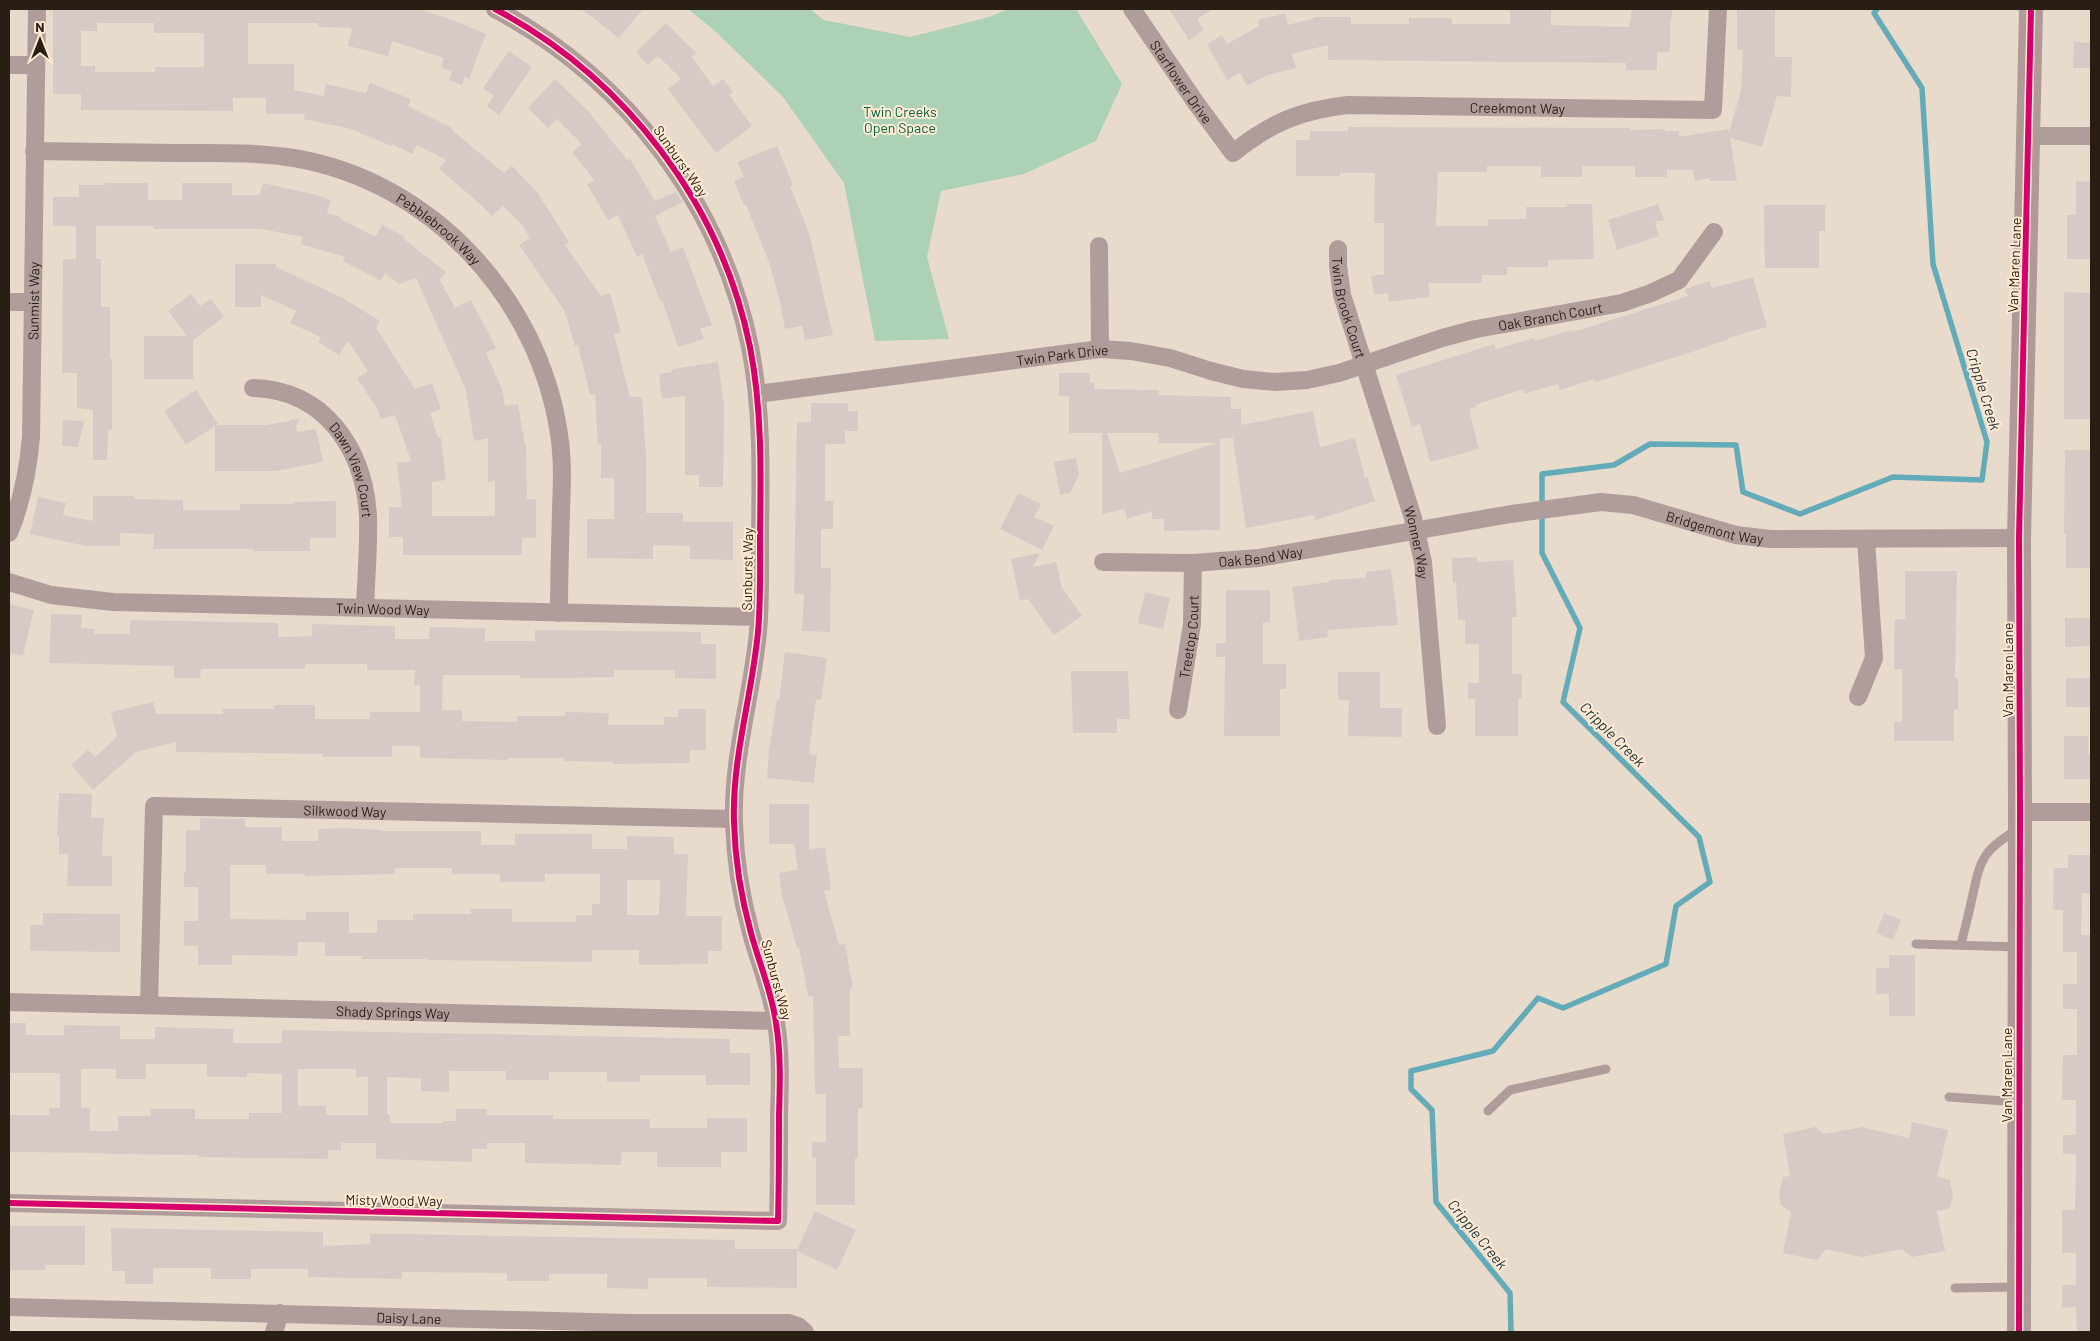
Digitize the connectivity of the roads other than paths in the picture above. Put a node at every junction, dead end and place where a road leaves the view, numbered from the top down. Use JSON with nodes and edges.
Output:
{"nodes":[{"id":1,"x":37,"y":9,"type":"edge"},
{"id":2,"x":495,"y":9,"type":"edge"},
{"id":3,"x":1132,"y":9,"type":"edge"},
{"id":4,"x":1718,"y":9,"type":"edge"},
{"id":5,"x":2032,"y":9,"type":"edge"},
{"id":6,"x":9,"y":65,"type":"edge"},
{"id":7,"x":36,"y":65,"type":"junction"},
{"id":8,"x":2030,"y":136,"type":"junction"},
{"id":9,"x":2091,"y":136,"type":"edge"},
{"id":10,"x":34,"y":151,"type":"junction"},
{"id":11,"x":1233,"y":152,"type":"joint"},
{"id":12,"x":1714,"y":232,"type":"dead end"},
{"id":13,"x":1099,"y":246,"type":"dead end"},
{"id":14,"x":1338,"y":249,"type":"dead end"},
{"id":15,"x":9,"y":302,"type":"edge"},
{"id":16,"x":32,"y":302,"type":"junction"},
{"id":17,"x":1100,"y":349,"type":"junction"},
{"id":18,"x":1364,"y":365,"type":"junction"},
{"id":19,"x":253,"y":388,"type":"dead end"},
{"id":20,"x":757,"y":394,"type":"junction"},
{"id":21,"x":1416,"y":532,"type":"junction"},
{"id":22,"x":9,"y":533,"type":"edge"},
{"id":23,"x":2018,"y":538,"type":"junction"},
{"id":24,"x":1866,"y":540,"type":"junction"},
{"id":25,"x":1102,"y":562,"type":"dead end"},
{"id":26,"x":1193,"y":563,"type":"junction"},
{"id":27,"x":9,"y":582,"type":"edge"},
{"id":28,"x":365,"y":608,"type":"junction"},
{"id":29,"x":559,"y":613,"type":"junction"},
{"id":30,"x":759,"y":617,"type":"junction"},
{"id":31,"x":1858,"y":697,"type":"dead end"},
{"id":32,"x":1178,"y":710,"type":"dead end"},
{"id":33,"x":1437,"y":726,"type":"dead end"},
{"id":34,"x":2091,"y":812,"type":"edge"},
{"id":35,"x":734,"y":819,"type":"junction"},
{"id":36,"x":2020,"y":820,"type":"junction"},
{"id":37,"x":1916,"y":944,"type":"dead end"},
{"id":38,"x":1961,"y":945,"type":"junction"},
{"id":39,"x":2019,"y":946,"type":"junction"},
{"id":40,"x":9,"y":1002,"type":"edge"},
{"id":41,"x":149,"y":1005,"type":"junction"},
{"id":42,"x":776,"y":1021,"type":"junction"},
{"id":43,"x":1606,"y":1069,"type":"dead end"},
{"id":44,"x":1949,"y":1097,"type":"dead end"},
{"id":45,"x":2019,"y":1102,"type":"junction"},
{"id":46,"x":1488,"y":1111,"type":"dead end"},
{"id":47,"x":9,"y":1203,"type":"edge"},
{"id":48,"x":778,"y":1221,"type":"joint"},
{"id":49,"x":2018,"y":1287,"type":"junction"},
{"id":50,"x":1955,"y":1288,"type":"dead end"},
{"id":51,"x":9,"y":1307,"type":"edge"},
{"id":52,"x":280,"y":1313,"type":"junction"},
{"id":53,"x":454,"y":1326,"type":"edge"},
{"id":54,"x":631,"y":1328,"type":"edge"},
{"id":55,"x":274,"y":1332,"type":"edge"},
{"id":56,"x":805,"y":1332,"type":"edge"},
{"id":57,"x":2019,"y":1332,"type":"edge"}],
"edges":[{"from":1,"to":7,"type":"street","name":"Sunmist Way"},
{"from":2,"to":20,"type":"street","name":"Sunburst Way"},
{"from":3,"to":11,"type":"street","name":"Starflower Drive"},
{"from":4,"to":11,"type":"street","name":"Creekmont Way"},
{"from":5,"to":8,"type":"main road","name":"Van Maren Lane"},
{"from":6,"to":7,"type":"street"},
{"from":7,"to":10,"type":"street","name":"Sunmist Way"},
{"from":8,"to":9,"type":"street"},
{"from":8,"to":23,"type":"main road","name":"Van Maren Lane"},
{"from":10,"to":16,"type":"street","name":"Sunmist Way"},
{"from":10,"to":29,"type":"street","name":"Pebblebrook Way"},
{"from":12,"to":18,"type":"street","name":"Oak Branch Court"},
{"from":13,"to":17,"type":"street"},
{"from":14,"to":18,"type":"street","name":"Twin Brook Court"},
{"from":15,"to":16,"type":"street"},
{"from":16,"to":22,"type":"street","name":"Sunmist Way"},
{"from":17,"to":18,"type":"street","name":"Twin Park Drive"},
{"from":17,"to":20,"type":"street","name":"Twin Park Drive"},
{"from":18,"to":21,"type":"street","name":"Wonner Way"},
{"from":19,"to":28,"type":"street","name":"Dawn View Court"},
{"from":20,"to":30,"type":"street","name":"Sunburst Way"},
{"from":21,"to":24,"type":"street","name":"Bridgemont Way"},
{"from":21,"to":26,"type":"street","name":"Oak Bend Way"},
{"from":21,"to":33,"type":"street","name":"Wonner Way"},
{"from":23,"to":24,"type":"street","name":"Bridgemont Way"},
{"from":23,"to":36,"type":"main road","name":"Van Maren Lane"},
{"from":24,"to":31,"type":"street"},
{"from":25,"to":26,"type":"street","name":"Oak Bend Way"},
{"from":26,"to":32,"type":"street","name":"Treetop Court"},
{"from":27,"to":28,"type":"street","name":"Twin Wood Way"},
{"from":28,"to":29,"type":"street","name":"Twin Wood Way"},
{"from":29,"to":30,"type":"street","name":"Twin Wood Way"},
{"from":30,"to":35,"type":"street","name":"Sunburst Way"},
{"from":34,"to":36,"type":"street"},
{"from":35,"to":41,"type":"street","name":"Silkwood Way"},
{"from":35,"to":42,"type":"street","name":"Sunburst Way"},
{"from":36,"to":38,"type":"lane"},
{"from":36,"to":39,"type":"main road","name":"Van Maren Lane"},
{"from":37,"to":38,"type":"lane"},
{"from":38,"to":39,"type":"lane"},
{"from":39,"to":45,"type":"main road","name":"Van Maren Lane"},
{"from":40,"to":41,"type":"street","name":"Shady Springs Way"},
{"from":41,"to":42,"type":"street","name":"Shady Springs Way"},
{"from":42,"to":48,"type":"street","name":"Sunburst Way"},
{"from":43,"to":46,"type":"lane"},
{"from":44,"to":45,"type":"lane"},
{"from":45,"to":49,"type":"main road","name":"Van Maren Lane"},
{"from":47,"to":48,"type":"street","name":"Misty Wood Way"},
{"from":49,"to":50,"type":"lane"},
{"from":49,"to":57,"type":"main road","name":"Van Maren Lane"},
{"from":51,"to":52,"type":"street","name":"Daisy Lane"},
{"from":52,"to":53,"type":"street","name":"Daisy Lane"},
{"from":52,"to":55,"type":"street"},
{"from":53,"to":54,"type":"street","name":"Daisy Lane"},
{"from":54,"to":56,"type":"street","name":"Daisy Lane"}]}
